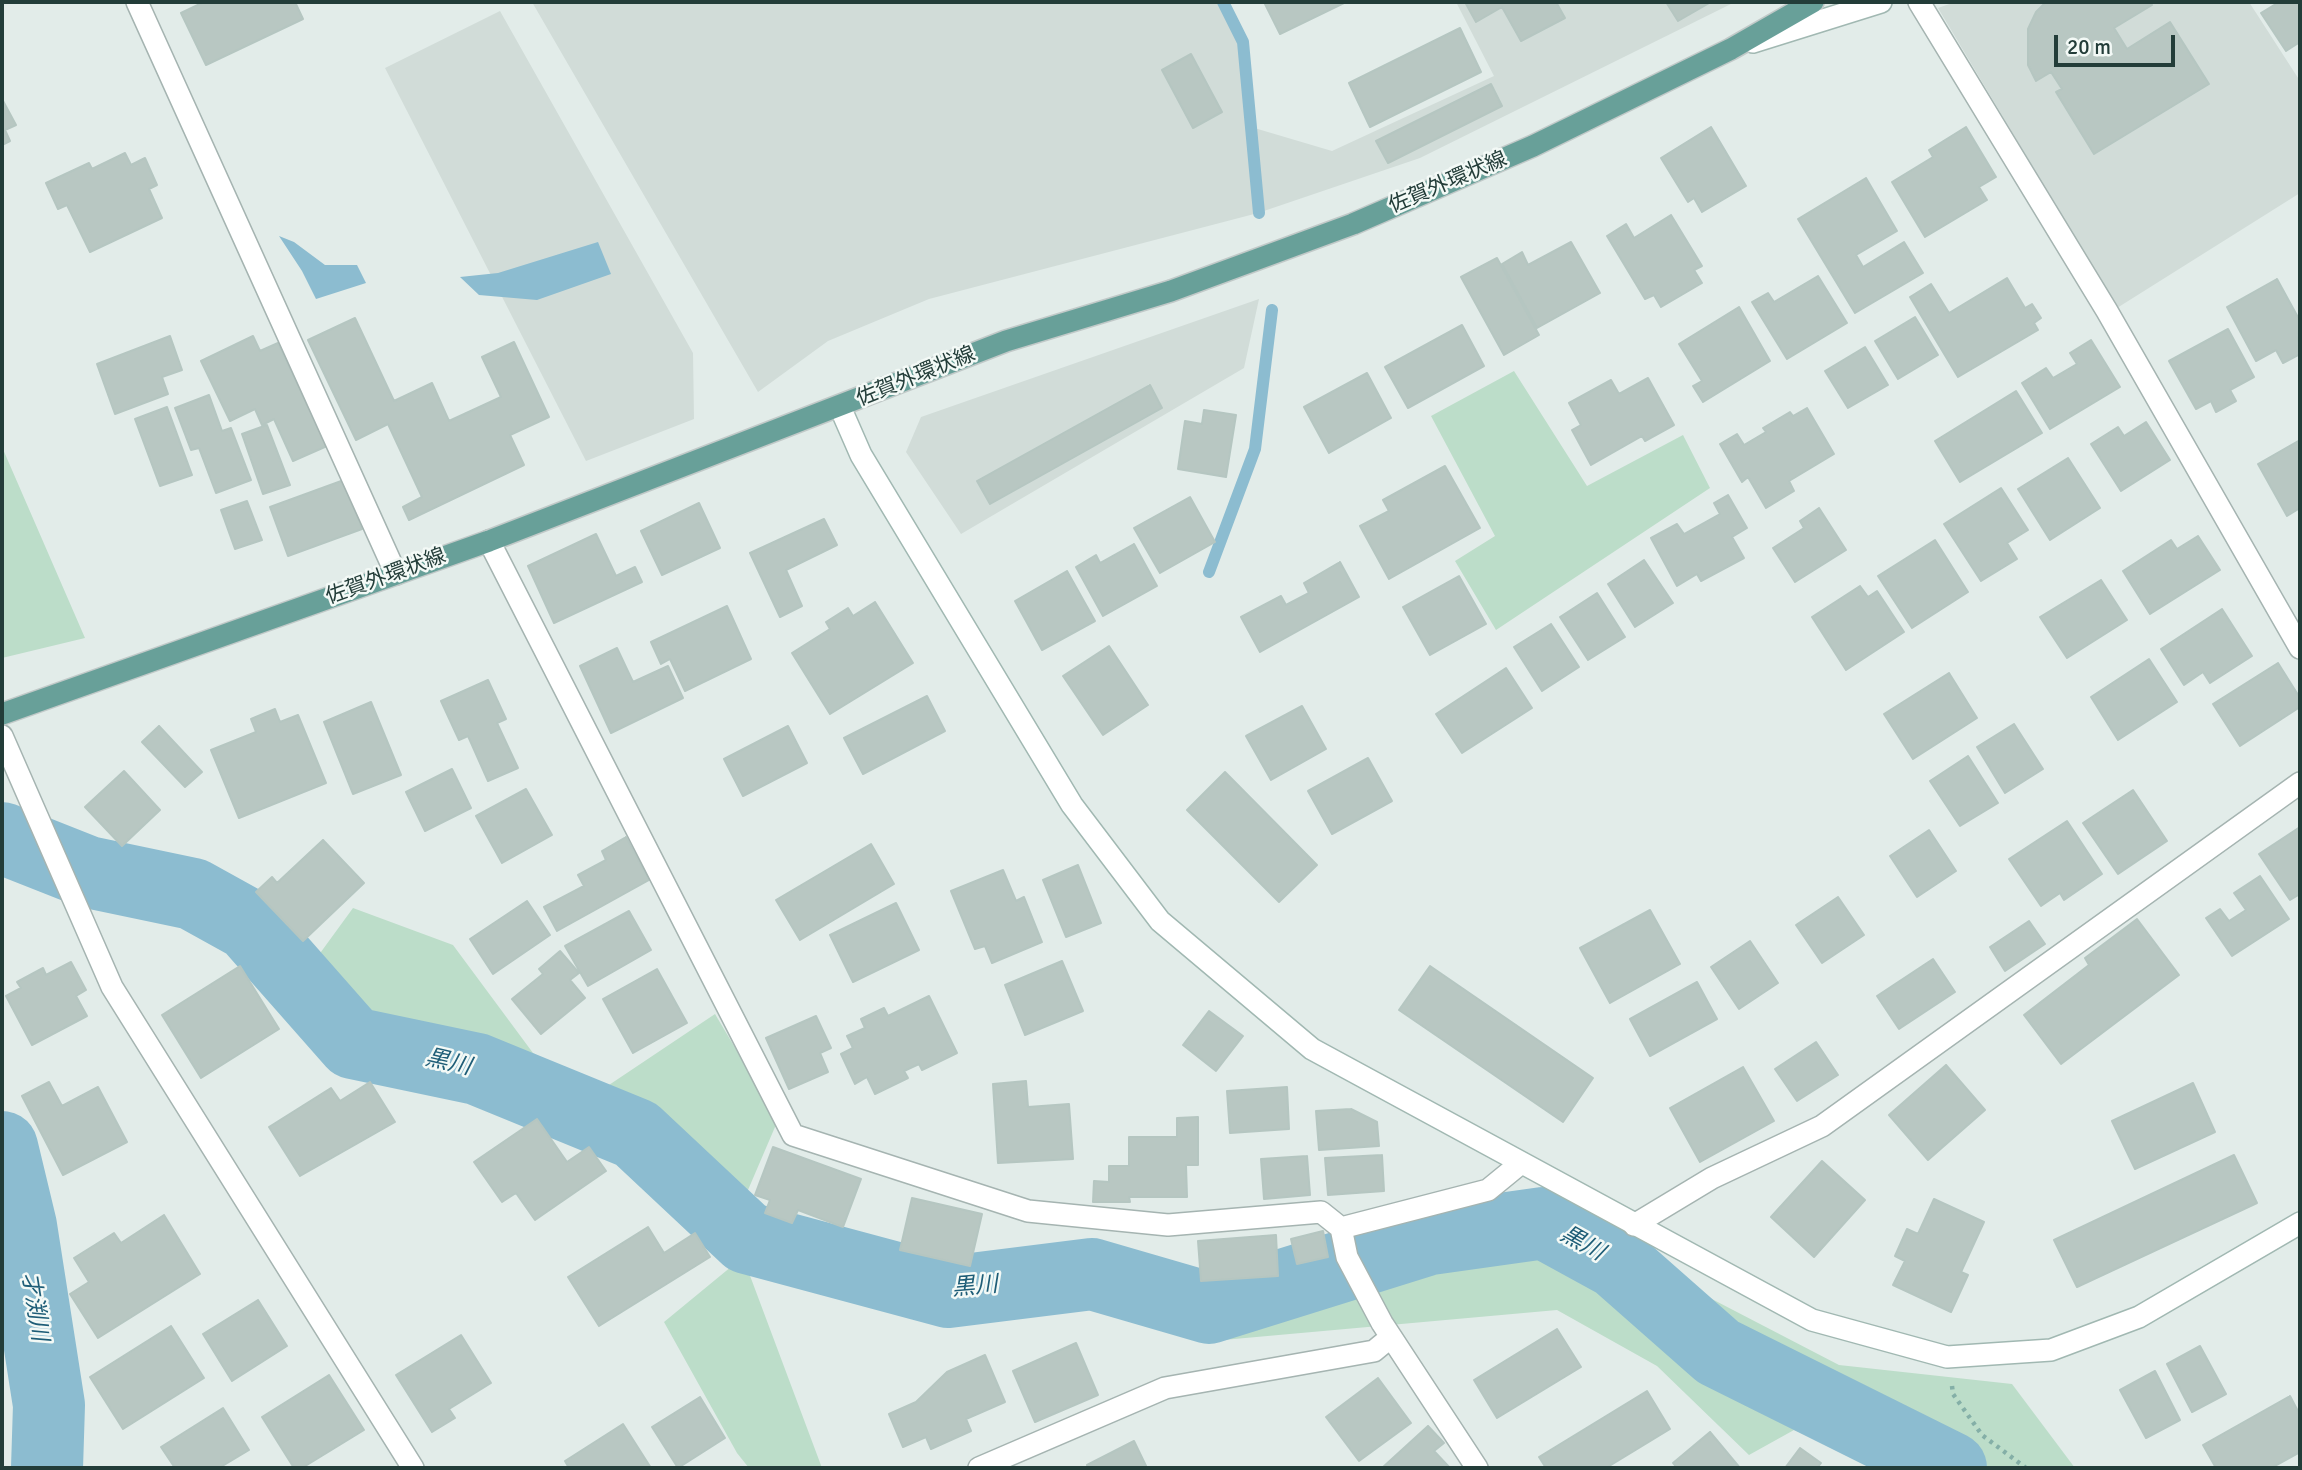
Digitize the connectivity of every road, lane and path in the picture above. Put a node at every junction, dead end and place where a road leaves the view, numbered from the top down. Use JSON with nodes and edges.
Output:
{"nodes":[{"id":1,"x":137,"y":2,"type":"edge"},
{"id":2,"x":1813,"y":2,"type":"edge"},
{"id":3,"x":1881,"y":2,"type":"edge"},
{"id":4,"x":1919,"y":2,"type":"edge"},
{"id":5,"x":1731,"y":49,"type":"junction"},
{"id":6,"x":841,"y":407,"type":"junction"},
{"id":7,"x":489,"y":541,"type":"junction"},
{"id":8,"x":396,"y":574,"type":"junction"},
{"id":9,"x":2300,"y":648,"type":"edge"},
{"id":10,"x":2,"y":714,"type":"edge"},
{"id":11,"x":2,"y":736,"type":"edge"},
{"id":12,"x":2300,"y":783,"type":"edge"},
{"id":13,"x":1521,"y":1163,"type":"junction"},
{"id":14,"x":2300,"y":1223,"type":"edge"},
{"id":15,"x":1634,"y":1225,"type":"junction"},
{"id":16,"x":1341,"y":1228,"type":"junction"},
{"id":17,"x":1386,"y":1330,"type":"junction"},
{"id":18,"x":1947,"y":1357,"type":"junction"},
{"id":19,"x":413,"y":1468,"type":"edge"},
{"id":20,"x":979,"y":1468,"type":"edge"},
{"id":21,"x":1477,"y":1468,"type":"edge"},
{"id":22,"x":2026,"y":1468,"type":"edge"}],
"edges":[{"from":1,"to":8,"type":"street"},
{"from":2,"to":5,"type":"main road","name":"佐賀外環状線"},
{"from":3,"to":5,"type":"street"},
{"from":4,"to":9,"type":"street"},
{"from":5,"to":6,"type":"main road","name":"佐賀外環状線"},
{"from":6,"to":7,"type":"main road","name":"佐賀外環状線"},
{"from":6,"to":13,"type":"street"},
{"from":7,"to":8,"type":"main road","name":"佐賀外環状線"},
{"from":7,"to":16,"type":"street"},
{"from":8,"to":10,"type":"main road","name":"佐賀外環状線"},
{"from":11,"to":19,"type":"street"},
{"from":12,"to":15,"type":"street"},
{"from":13,"to":15,"type":"street"},
{"from":13,"to":16,"type":"street"},
{"from":14,"to":18,"type":"street"},
{"from":15,"to":18,"type":"street"},
{"from":16,"to":17,"type":"street"},
{"from":17,"to":20,"type":"street"},
{"from":17,"to":21,"type":"street"},
{"from":18,"to":22,"type":"path"}]}
